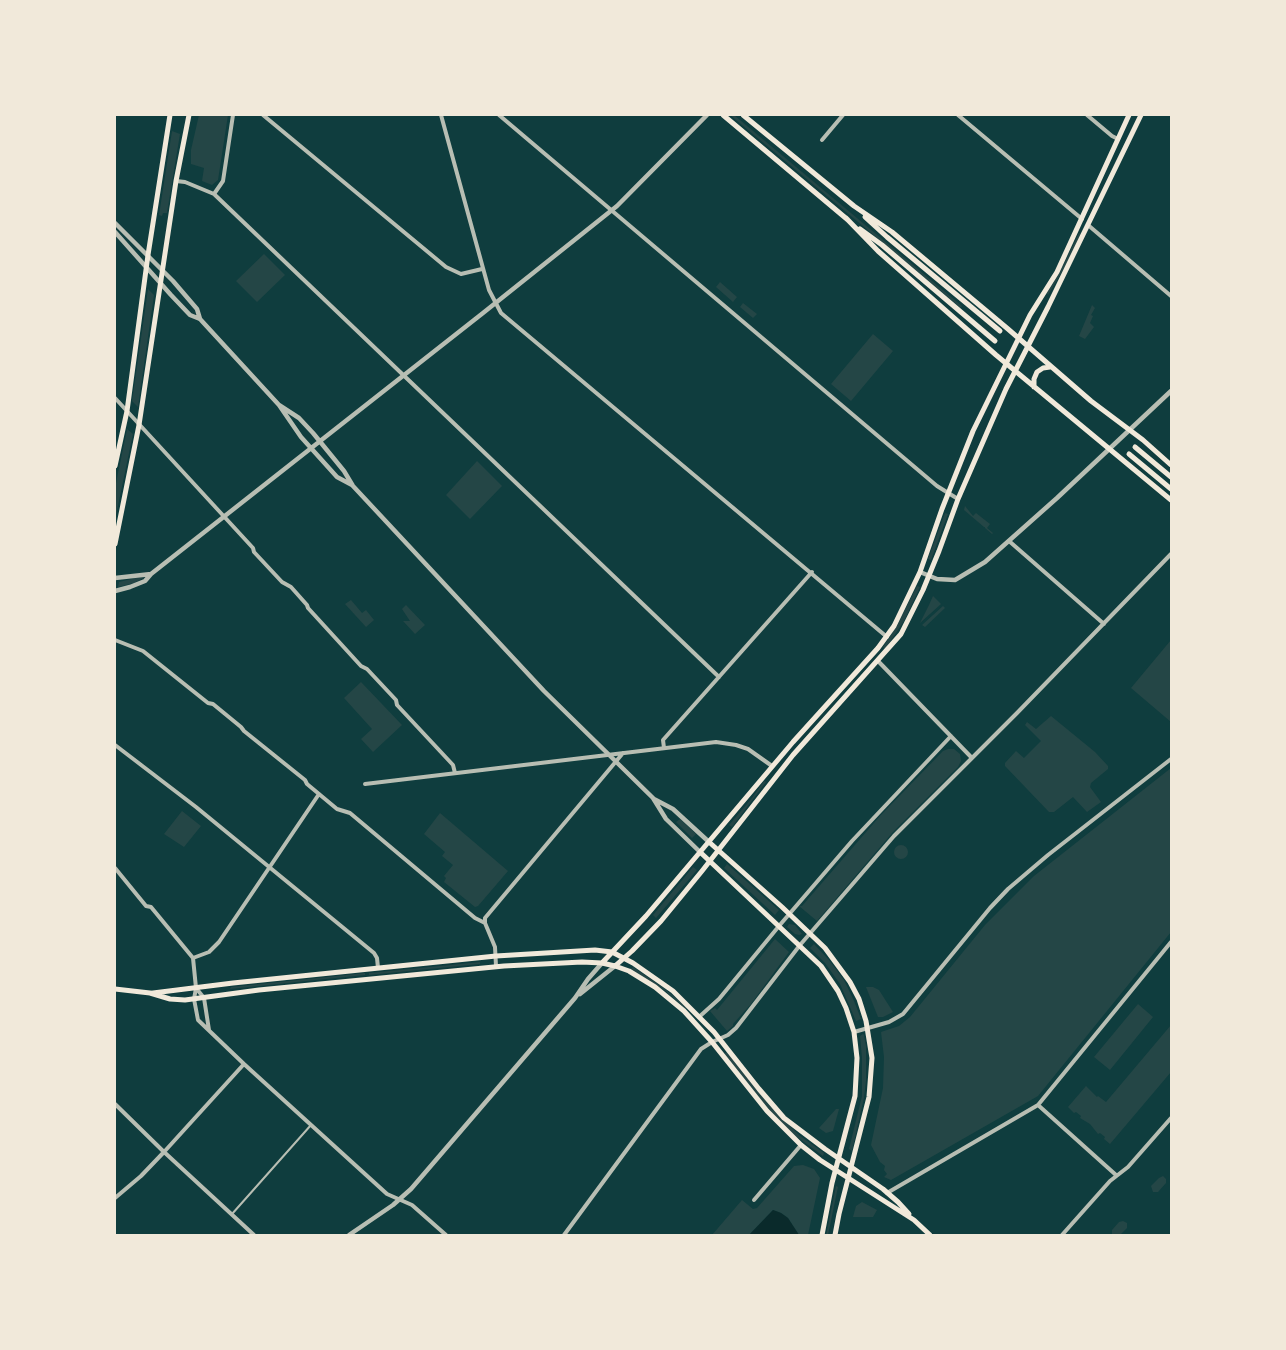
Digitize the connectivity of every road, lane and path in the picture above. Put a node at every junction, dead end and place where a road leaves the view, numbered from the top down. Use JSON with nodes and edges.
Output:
{"nodes":[{"id":1,"x":170,"y":115,"type":"edge"},
{"id":2,"x":189,"y":115,"type":"edge"},
{"id":3,"x":233,"y":115,"type":"edge"},
{"id":4,"x":263,"y":115,"type":"edge"},
{"id":5,"x":441,"y":115,"type":"edge"},
{"id":6,"x":499,"y":115,"type":"edge"},
{"id":7,"x":707,"y":115,"type":"edge"},
{"id":8,"x":723,"y":115,"type":"edge"},
{"id":9,"x":743,"y":115,"type":"edge"},
{"id":10,"x":843,"y":115,"type":"edge"},
{"id":11,"x":958,"y":115,"type":"edge"},
{"id":12,"x":1087,"y":115,"type":"edge"},
{"id":13,"x":1129,"y":115,"type":"edge"},
{"id":14,"x":1141,"y":115,"type":"edge"},
{"id":15,"x":1118,"y":138,"type":"junction"},
{"id":16,"x":822,"y":140,"type":"dead end"},
{"id":17,"x":176,"y":181,"type":"junction"},
{"id":18,"x":214,"y":194,"type":"junction"},
{"id":19,"x":854,"y":206,"type":"junction"},
{"id":20,"x":611,"y":210,"type":"junction"},
{"id":21,"x":846,"y":218,"type":"junction"},
{"id":22,"x":1082,"y":219,"type":"junction"},
{"id":23,"x":115,"y":223,"type":"edge"},
{"id":24,"x":1088,"y":225,"type":"junction"},
{"id":25,"x":115,"y":232,"type":"edge"},
{"id":26,"x":148,"y":255,"type":"junction"},
{"id":27,"x":147,"y":268,"type":"junction"},
{"id":28,"x":162,"y":270,"type":"junction"},
{"id":29,"x":482,"y":270,"type":"junction"},
{"id":30,"x":161,"y":284,"type":"junction"},
{"id":31,"x":1171,"y":296,"type":"edge"},
{"id":32,"x":495,"y":303,"type":"junction"},
{"id":33,"x":200,"y":319,"type":"junction"},
{"id":34,"x":1000,"y":332,"type":"dead end"},
{"id":35,"x":1018,"y":338,"type":"junction"},
{"id":36,"x":994,"y":341,"type":"dead end"},
{"id":37,"x":1027,"y":347,"type":"junction"},
{"id":38,"x":1005,"y":363,"type":"junction"},
{"id":39,"x":1050,"y":366,"type":"junction"},
{"id":40,"x":1015,"y":371,"type":"junction"},
{"id":41,"x":404,"y":375,"type":"junction"},
{"id":42,"x":1034,"y":387,"type":"junction"},
{"id":43,"x":1171,"y":391,"type":"edge"},
{"id":44,"x":115,"y":398,"type":"edge"},
{"id":45,"x":279,"y":405,"type":"junction"},
{"id":46,"x":126,"y":411,"type":"junction"},
{"id":47,"x":139,"y":424,"type":"junction"},
{"id":48,"x":1129,"y":430,"type":"junction"},
{"id":49,"x":320,"y":442,"type":"junction"},
{"id":50,"x":1136,"y":447,"type":"dead end"},
{"id":51,"x":312,"y":448,"type":"junction"},
{"id":52,"x":1110,"y":449,"type":"junction"},
{"id":53,"x":1129,"y":454,"type":"dead end"},
{"id":54,"x":1171,"y":465,"type":"edge"},
{"id":55,"x":115,"y":466,"type":"edge"},
{"id":56,"x":1171,"y":477,"type":"edge"},
{"id":57,"x":353,"y":486,"type":"junction"},
{"id":58,"x":1171,"y":489,"type":"edge"},
{"id":59,"x":948,"y":493,"type":"junction"},
{"id":60,"x":958,"y":499,"type":"junction"},
{"id":61,"x":1171,"y":500,"type":"edge"},
{"id":62,"x":225,"y":518,"type":"junction"},
{"id":63,"x":1009,"y":541,"type":"junction"},
{"id":64,"x":115,"y":544,"type":"edge"},
{"id":65,"x":1171,"y":554,"type":"edge"},
{"id":66,"x":812,"y":572,"type":"junction"},
{"id":67,"x":920,"y":572,"type":"junction"},
{"id":68,"x":151,"y":574,"type":"junction"},
{"id":69,"x":929,"y":576,"type":"junction"},
{"id":70,"x":115,"y":578,"type":"edge"},
{"id":71,"x":115,"y":591,"type":"edge"},
{"id":72,"x":1104,"y":624,"type":"junction"},
{"id":73,"x":887,"y":637,"type":"junction"},
{"id":74,"x":115,"y":640,"type":"edge"},
{"id":75,"x":878,"y":661,"type":"junction"},
{"id":76,"x":719,"y":677,"type":"junction"},
{"id":77,"x":951,"y":736,"type":"junction"},
{"id":78,"x":115,"y":745,"type":"edge"},
{"id":79,"x":664,"y":748,"type":"junction"},
{"id":80,"x":623,"y":753,"type":"junction"},
{"id":81,"x":609,"y":755,"type":"junction"},
{"id":82,"x":972,"y":758,"type":"junction"},
{"id":83,"x":1171,"y":759,"type":"edge"},
{"id":84,"x":616,"y":761,"type":"junction"},
{"id":85,"x":772,"y":766,"type":"junction"},
{"id":86,"x":455,"y":773,"type":"junction"},
{"id":87,"x":365,"y":784,"type":"dead end"},
{"id":88,"x":319,"y":794,"type":"junction"},
{"id":89,"x":653,"y":798,"type":"junction"},
{"id":90,"x":709,"y":842,"type":"junction"},
{"id":91,"x":718,"y":850,"type":"junction"},
{"id":92,"x":700,"y":852,"type":"junction"},
{"id":93,"x":710,"y":861,"type":"junction"},
{"id":94,"x":269,"y":867,"type":"junction"},
{"id":95,"x":115,"y":868,"type":"edge"},
{"id":96,"x":790,"y":913,"type":"junction"},
{"id":97,"x":485,"y":924,"type":"junction"},
{"id":98,"x":779,"y":926,"type":"junction"},
{"id":99,"x":810,"y":933,"type":"junction"},
{"id":100,"x":1171,"y":942,"type":"edge"},
{"id":101,"x":800,"y":945,"type":"junction"},
{"id":102,"x":612,"y":952,"type":"junction"},
{"id":103,"x":496,"y":956,"type":"junction"},
{"id":104,"x":193,"y":958,"type":"junction"},
{"id":105,"x":625,"y":958,"type":"junction"},
{"id":106,"x":602,"y":963,"type":"junction"},
{"id":107,"x":496,"y":966,"type":"junction"},
{"id":108,"x":615,"y":966,"type":"junction"},
{"id":109,"x":378,"y":968,"type":"junction"},
{"id":110,"x":196,"y":988,"type":"junction"},
{"id":111,"x":115,"y":989,"type":"edge"},
{"id":112,"x":150,"y":993,"type":"junction"},
{"id":113,"x":204,"y":998,"type":"junction"},
{"id":114,"x":575,"y":998,"type":"junction"},
{"id":115,"x":194,"y":999,"type":"junction"},
{"id":116,"x":699,"y":1017,"type":"junction"},
{"id":117,"x":868,"y":1028,"type":"junction"},
{"id":118,"x":209,"y":1032,"type":"junction"},
{"id":119,"x":854,"y":1032,"type":"junction"},
{"id":120,"x":719,"y":1039,"type":"junction"},
{"id":121,"x":712,"y":1042,"type":"junction"},
{"id":122,"x":244,"y":1064,"type":"junction"},
{"id":123,"x":115,"y":1104,"type":"edge"},
{"id":124,"x":1038,"y":1105,"type":"junction"},
{"id":125,"x":1171,"y":1118,"type":"edge"},
{"id":126,"x":311,"y":1125,"type":"junction"},
{"id":127,"x":800,"y":1145,"type":"junction"},
{"id":128,"x":164,"y":1152,"type":"junction"},
{"id":129,"x":839,"y":1158,"type":"junction"},
{"id":130,"x":852,"y":1167,"type":"junction"},
{"id":131,"x":836,"y":1170,"type":"junction"},
{"id":132,"x":1116,"y":1176,"type":"junction"},
{"id":133,"x":849,"y":1178,"type":"junction"},
{"id":134,"x":887,"y":1193,"type":"junction"},
{"id":135,"x":115,"y":1198,"type":"edge"},
{"id":136,"x":400,"y":1200,"type":"junction"},
{"id":137,"x":754,"y":1200,"type":"dead end"},
{"id":138,"x":232,"y":1214,"type":"junction"},
{"id":139,"x":914,"y":1220,"type":"junction"},
{"id":140,"x":1063,"y":1234,"type":"edge"},
{"id":141,"x":254,"y":1235,"type":"edge"},
{"id":142,"x":349,"y":1235,"type":"edge"},
{"id":143,"x":446,"y":1235,"type":"edge"},
{"id":144,"x":564,"y":1235,"type":"edge"},
{"id":145,"x":822,"y":1235,"type":"edge"},
{"id":146,"x":835,"y":1235,"type":"edge"},
{"id":147,"x":930,"y":1235,"type":"edge"}],
"edges":[{"from":1,"to":26,"type":"main road"},
{"from":2,"to":17,"type":"main road"},
{"from":3,"to":18,"type":"street"},
{"from":4,"to":29,"type":"street"},
{"from":5,"to":29,"type":"street"},
{"from":6,"to":20,"type":"street"},
{"from":7,"to":20,"type":"street"},
{"from":8,"to":21,"type":"main road"},
{"from":9,"to":19,"type":"main road"},
{"from":10,"to":16,"type":"street"},
{"from":11,"to":22,"type":"street"},
{"from":12,"to":15,"type":"street"},
{"from":13,"to":15,"type":"main road"},
{"from":14,"to":24,"type":"main road"},
{"from":15,"to":22,"type":"main road"},
{"from":17,"to":18,"type":"street"},
{"from":17,"to":28,"type":"main road"},
{"from":18,"to":41,"type":"street"},
{"from":19,"to":34,"type":"main road"},
{"from":19,"to":35,"type":"main road"},
{"from":20,"to":32,"type":"street"},
{"from":20,"to":59,"type":"street"},
{"from":21,"to":36,"type":"main road"},
{"from":21,"to":38,"type":"main road"},
{"from":22,"to":35,"type":"main road"},
{"from":23,"to":26,"type":"street"},
{"from":24,"to":31,"type":"street"},
{"from":24,"to":37,"type":"main road"},
{"from":25,"to":27,"type":"street"},
{"from":26,"to":27,"type":"main road"},
{"from":26,"to":28,"type":"street"},
{"from":27,"to":30,"type":"street"},
{"from":27,"to":46,"type":"main road"},
{"from":28,"to":30,"type":"main road"},
{"from":28,"to":33,"type":"street"},
{"from":29,"to":32,"type":"street"},
{"from":30,"to":33,"type":"street"},
{"from":30,"to":47,"type":"main road"},
{"from":32,"to":41,"type":"street"},
{"from":32,"to":66,"type":"street"},
{"from":33,"to":45,"type":"street"},
{"from":35,"to":37,"type":"main road"},
{"from":35,"to":38,"type":"main road"},
{"from":37,"to":39,"type":"main road"},
{"from":37,"to":40,"type":"main road"},
{"from":38,"to":40,"type":"main road"},
{"from":38,"to":59,"type":"main road"},
{"from":39,"to":42,"type":"main road"},
{"from":39,"to":48,"type":"main road"},
{"from":40,"to":42,"type":"main road"},
{"from":40,"to":60,"type":"main road"},
{"from":41,"to":49,"type":"street"},
{"from":41,"to":76,"type":"street"},
{"from":42,"to":52,"type":"main road"},
{"from":43,"to":48,"type":"street"},
{"from":44,"to":46,"type":"street"},
{"from":45,"to":49,"type":"street"},
{"from":45,"to":51,"type":"street"},
{"from":46,"to":47,"type":"street"},
{"from":46,"to":55,"type":"main road"},
{"from":47,"to":62,"type":"street"},
{"from":47,"to":64,"type":"main road"},
{"from":48,"to":52,"type":"street"},
{"from":48,"to":54,"type":"main road"},
{"from":49,"to":51,"type":"street"},
{"from":49,"to":57,"type":"street"},
{"from":50,"to":56,"type":"main road"},
{"from":51,"to":57,"type":"street"},
{"from":51,"to":62,"type":"street"},
{"from":52,"to":61,"type":"main road"},
{"from":52,"to":63,"type":"street"},
{"from":53,"to":58,"type":"main road"},
{"from":57,"to":81,"type":"street"},
{"from":59,"to":60,"type":"street"},
{"from":59,"to":67,"type":"main road"},
{"from":60,"to":69,"type":"main road"},
{"from":62,"to":68,"type":"street"},
{"from":62,"to":86,"type":"street"},
{"from":63,"to":69,"type":"street"},
{"from":63,"to":72,"type":"street"},
{"from":65,"to":72,"type":"street"},
{"from":66,"to":73,"type":"street"},
{"from":66,"to":76,"type":"street"},
{"from":67,"to":69,"type":"street"},
{"from":67,"to":73,"type":"main road"},
{"from":68,"to":70,"type":"street"},
{"from":68,"to":71,"type":"street"},
{"from":69,"to":75,"type":"main road"},
{"from":72,"to":82,"type":"street"},
{"from":73,"to":85,"type":"main road"},
{"from":74,"to":88,"type":"street"},
{"from":75,"to":77,"type":"street"},
{"from":75,"to":91,"type":"main road"},
{"from":76,"to":79,"type":"street"},
{"from":77,"to":82,"type":"street"},
{"from":77,"to":96,"type":"street"},
{"from":78,"to":94,"type":"street"},
{"from":79,"to":80,"type":"street"},
{"from":79,"to":85,"type":"street"},
{"from":80,"to":81,"type":"street"},
{"from":80,"to":84,"type":"street"},
{"from":81,"to":84,"type":"street"},
{"from":81,"to":86,"type":"street"},
{"from":82,"to":99,"type":"street"},
{"from":83,"to":117,"type":"street"},
{"from":84,"to":89,"type":"street"},
{"from":84,"to":97,"type":"street"},
{"from":85,"to":90,"type":"main road"},
{"from":86,"to":87,"type":"street"},
{"from":88,"to":94,"type":"street"},
{"from":88,"to":97,"type":"street"},
{"from":89,"to":90,"type":"street"},
{"from":89,"to":92,"type":"street"},
{"from":90,"to":91,"type":"main road"},
{"from":90,"to":92,"type":"main road"},
{"from":91,"to":93,"type":"main road"},
{"from":91,"to":96,"type":"main road"},
{"from":92,"to":93,"type":"main road"},
{"from":92,"to":102,"type":"main road"},
{"from":93,"to":98,"type":"main road"},
{"from":93,"to":105,"type":"main road"},
{"from":94,"to":104,"type":"street"},
{"from":94,"to":109,"type":"street"},
{"from":95,"to":104,"type":"street"},
{"from":96,"to":98,"type":"street"},
{"from":96,"to":99,"type":"main road"},
{"from":97,"to":103,"type":"street"},
{"from":98,"to":101,"type":"main road"},
{"from":98,"to":116,"type":"street"},
{"from":99,"to":101,"type":"street"},
{"from":99,"to":117,"type":"main road"},
{"from":100,"to":124,"type":"street"},
{"from":101,"to":119,"type":"main road"},
{"from":101,"to":120,"type":"street"},
{"from":102,"to":103,"type":"main road"},
{"from":102,"to":105,"type":"main road"},
{"from":102,"to":106,"type":"main road"},
{"from":103,"to":107,"type":"street"},
{"from":103,"to":109,"type":"main road"},
{"from":104,"to":110,"type":"street"},
{"from":105,"to":108,"type":"main road"},
{"from":105,"to":116,"type":"main road"},
{"from":106,"to":107,"type":"main road"},
{"from":106,"to":108,"type":"main road"},
{"from":106,"to":114,"type":"street"},
{"from":107,"to":113,"type":"main road"},
{"from":108,"to":114,"type":"street"},
{"from":108,"to":121,"type":"main road"},
{"from":109,"to":110,"type":"main road"},
{"from":110,"to":112,"type":"main road"},
{"from":110,"to":113,"type":"street"},
{"from":110,"to":115,"type":"street"},
{"from":111,"to":112,"type":"main road"},
{"from":112,"to":115,"type":"main road"},
{"from":113,"to":115,"type":"main road"},
{"from":113,"to":118,"type":"street"},
{"from":114,"to":136,"type":"street"},
{"from":115,"to":118,"type":"street"},
{"from":116,"to":120,"type":"main road"},
{"from":117,"to":119,"type":"street"},
{"from":117,"to":130,"type":"main road"},
{"from":118,"to":122,"type":"street"},
{"from":119,"to":129,"type":"main road"},
{"from":120,"to":121,"type":"street"},
{"from":120,"to":129,"type":"main road"},
{"from":121,"to":127,"type":"main road"},
{"from":121,"to":144,"type":"street"},
{"from":122,"to":126,"type":"street"},
{"from":122,"to":128,"type":"street"},
{"from":123,"to":128,"type":"street"},
{"from":124,"to":132,"type":"street"},
{"from":124,"to":134,"type":"street"},
{"from":125,"to":132,"type":"street"},
{"from":126,"to":136,"type":"street"},
{"from":126,"to":138,"type":"lane"},
{"from":127,"to":131,"type":"main road"},
{"from":127,"to":137,"type":"street"},
{"from":128,"to":135,"type":"street"},
{"from":128,"to":138,"type":"street"},
{"from":129,"to":130,"type":"main road"},
{"from":129,"to":131,"type":"main road"},
{"from":130,"to":133,"type":"main road"},
{"from":130,"to":134,"type":"main road"},
{"from":131,"to":133,"type":"main road"},
{"from":131,"to":145,"type":"main road"},
{"from":132,"to":140,"type":"street"},
{"from":133,"to":139,"type":"main road"},
{"from":133,"to":146,"type":"main road"},
{"from":134,"to":139,"type":"main road"},
{"from":136,"to":142,"type":"street"},
{"from":136,"to":143,"type":"street"},
{"from":138,"to":141,"type":"street"},
{"from":139,"to":147,"type":"main road"}]}
